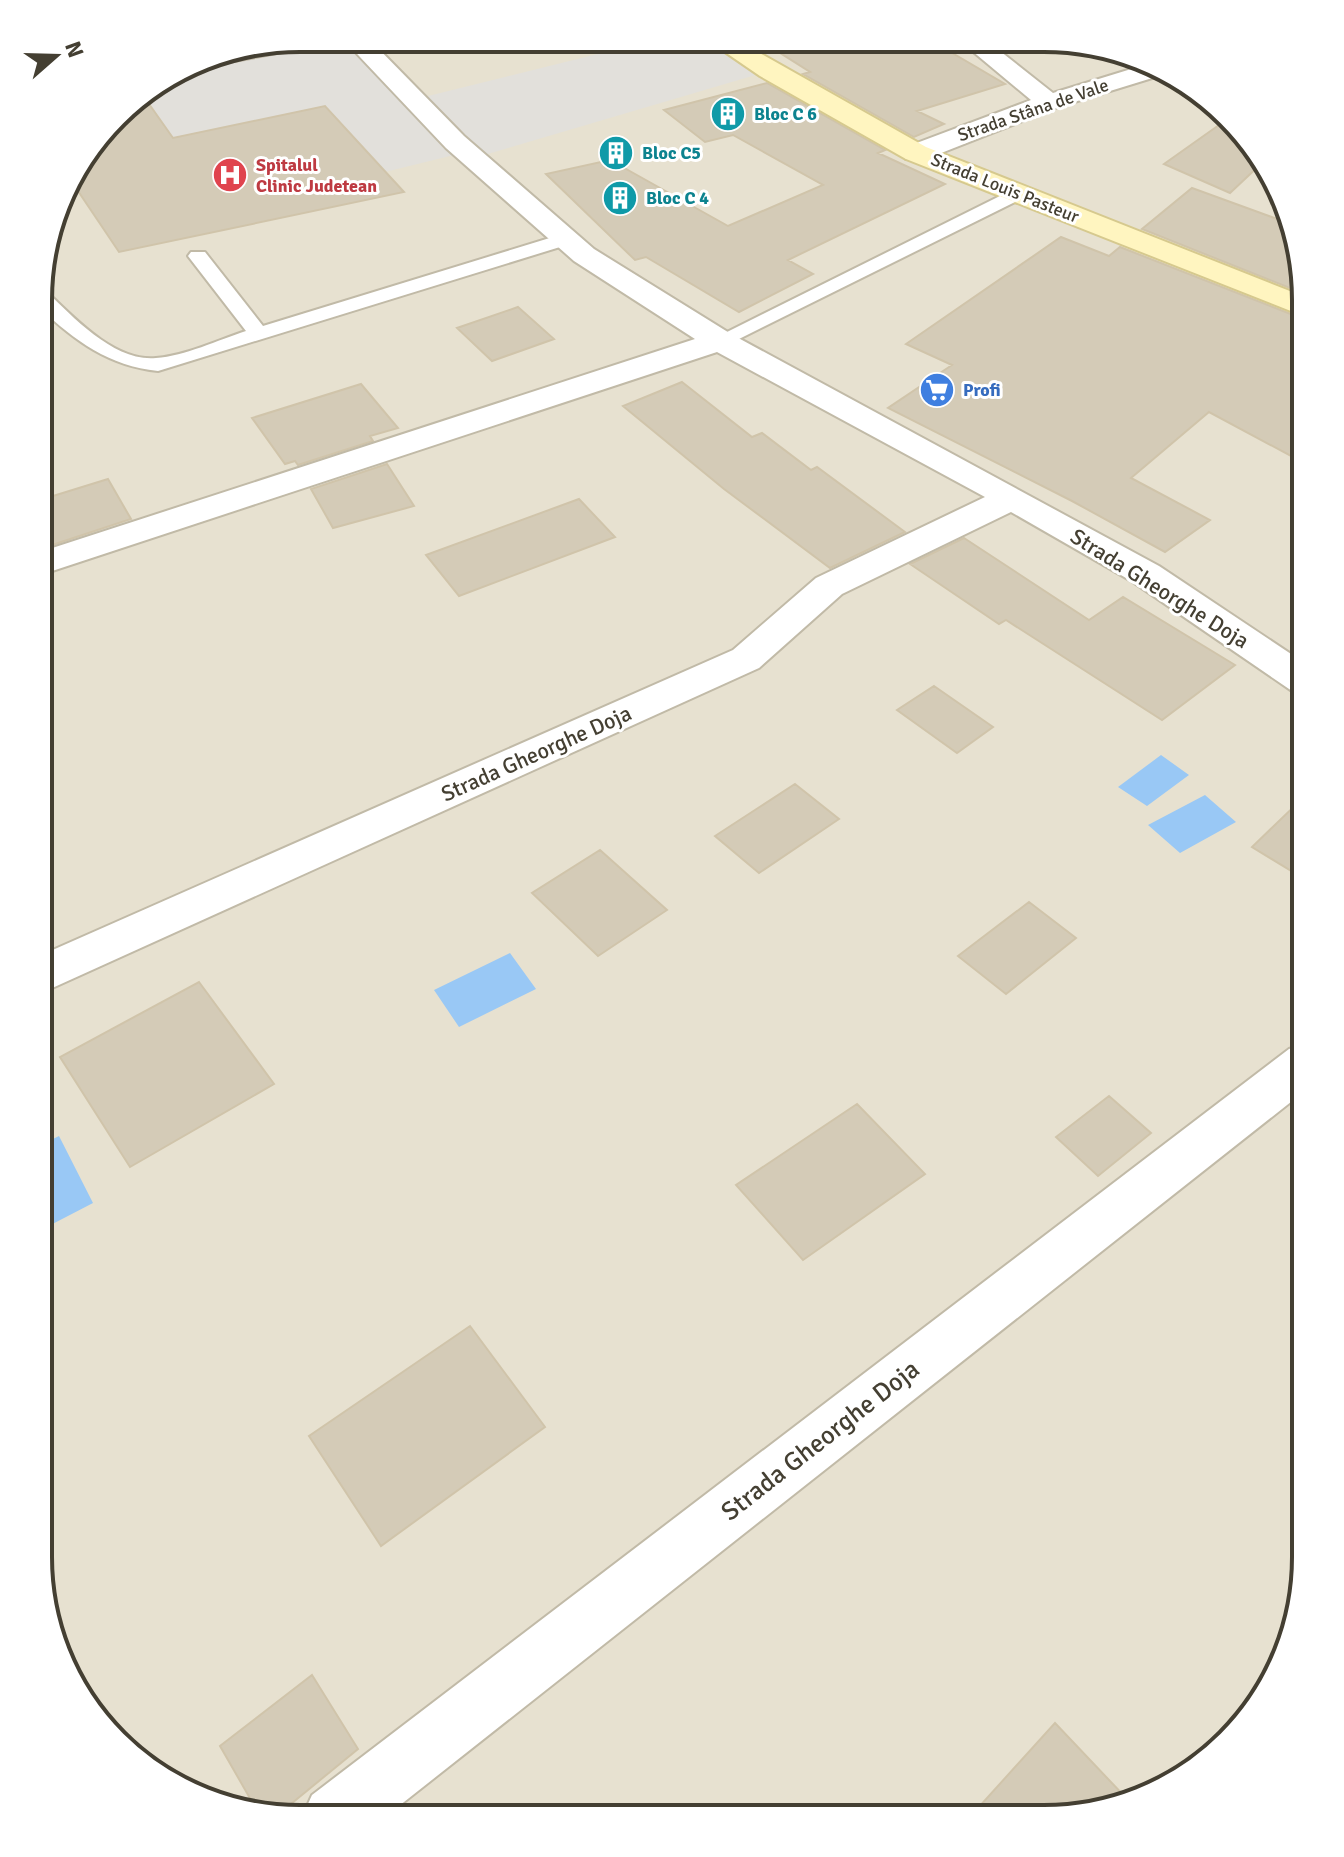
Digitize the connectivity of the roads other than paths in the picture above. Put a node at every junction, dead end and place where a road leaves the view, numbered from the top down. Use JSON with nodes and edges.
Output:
{"nodes":[{"id":1,"x":739,"y":52,"type":"edge"},
{"id":2,"x":986,"y":52,"type":"edge"},
{"id":3,"x":368,"y":53,"type":"edge"},
{"id":4,"x":1144,"y":73,"type":"edge"},
{"id":5,"x":1049,"y":102,"type":"junction"},
{"id":6,"x":916,"y":153,"type":"junction"},
{"id":7,"x":1018,"y":193,"type":"junction"},
{"id":8,"x":566,"y":239,"type":"junction"},
{"id":9,"x":198,"y":256,"type":"dead end"},
{"id":10,"x":1292,"y":302,"type":"edge"},
{"id":11,"x":52,"y":306,"type":"edge"},
{"id":12,"x":258,"y":333,"type":"junction"},
{"id":13,"x":720,"y":341,"type":"junction"},
{"id":14,"x":1012,"y":498,"type":"junction"},
{"id":15,"x":52,"y":560,"type":"edge"},
{"id":16,"x":1292,"y":672,"type":"edge"},
{"id":17,"x":52,"y":970,"type":"edge"},
{"id":18,"x":1291,"y":1074,"type":"edge"},
{"id":19,"x":349,"y":1805,"type":"edge"}],
"edges":[{"from":1,"to":6,"type":"main road","name":"Strada Louis Pasteur"},
{"from":2,"to":5,"type":"street"},
{"from":3,"to":8,"type":"street","name":"Strada Gheorghe Doja"},
{"from":4,"to":5,"type":"street","name":"Strada Stâna de Vale"},
{"from":5,"to":6,"type":"street","name":"Strada Stâna de Vale"},
{"from":6,"to":7,"type":"main road","name":"Strada Louis Pasteur"},
{"from":7,"to":10,"type":"main road","name":"Strada Louis Pasteur"},
{"from":7,"to":13,"type":"lane"},
{"from":8,"to":12,"type":"lane"},
{"from":8,"to":13,"type":"street","name":"Strada Gheorghe Doja"},
{"from":9,"to":12,"type":"lane"},
{"from":11,"to":12,"type":"lane"},
{"from":13,"to":14,"type":"street","name":"Strada Gheorghe Doja"},
{"from":13,"to":15,"type":"street"},
{"from":14,"to":16,"type":"street","name":"Strada Gheorghe Doja"},
{"from":14,"to":17,"type":"street","name":"Strada Gheorghe Doja"},
{"from":18,"to":19,"type":"street","name":"Strada Gheorghe Doja"}]}
